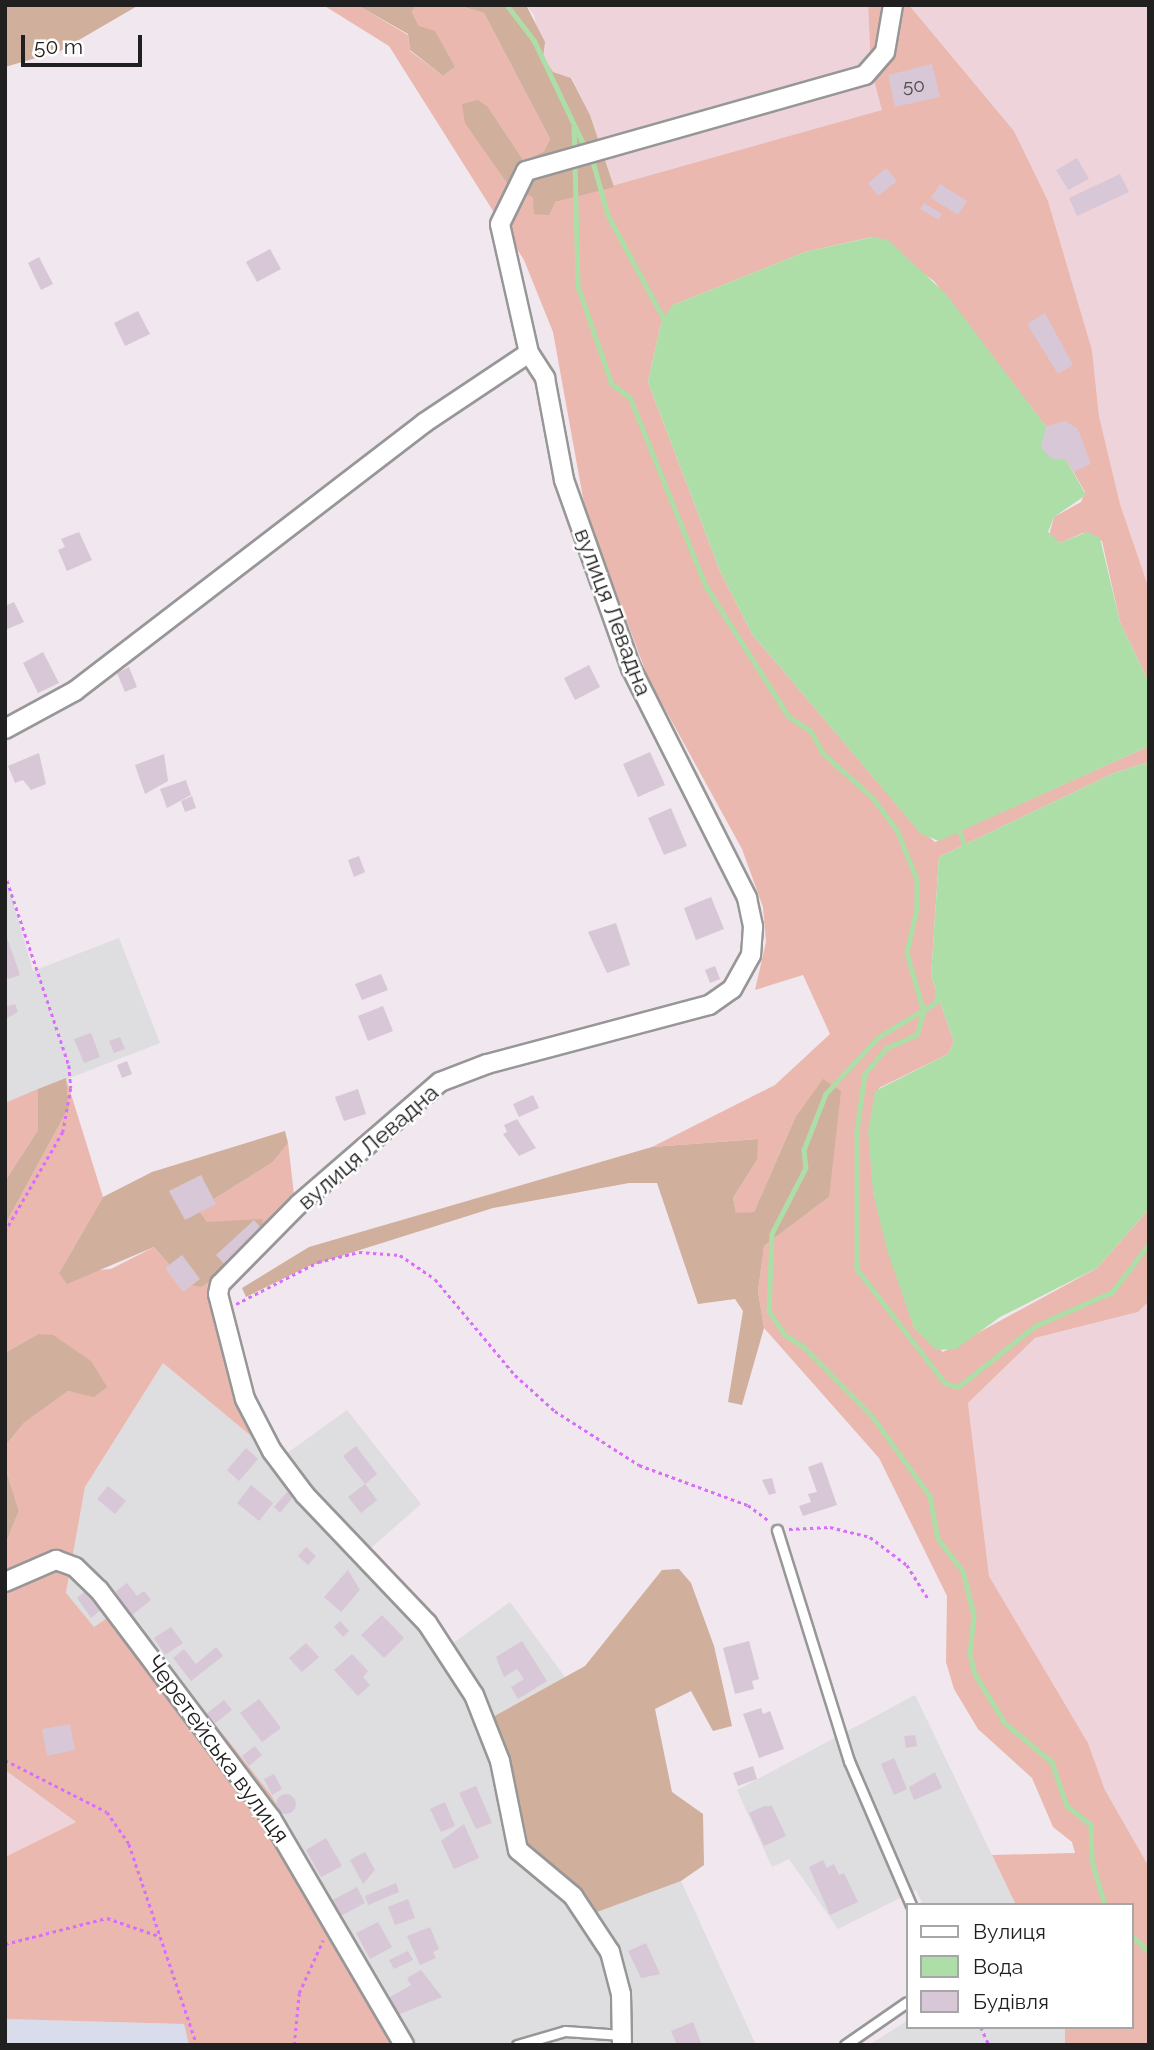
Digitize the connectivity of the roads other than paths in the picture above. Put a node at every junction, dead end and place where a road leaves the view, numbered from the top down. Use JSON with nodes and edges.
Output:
{"nodes":[{"id":1,"x":893,"y":5,"type":"edge"},
{"id":2,"x":529,"y":353,"type":"junction"},
{"id":3,"x":5,"y":729,"type":"edge"},
{"id":4,"x":776,"y":1530,"type":"road end"},
{"id":5,"x":5,"y":1582,"type":"edge"},
{"id":6,"x":910,"y":1903,"type":"edge"},
{"id":7,"x":906,"y":2003,"type":"edge"},
{"id":8,"x":622,"y":2040,"type":"edge"},
{"id":9,"x":404,"y":2045,"type":"edge"},
{"id":10,"x":517,"y":2045,"type":"edge"},
{"id":11,"x":845,"y":2045,"type":"edge"}],
"edges":[{"from":1,"to":2,"type":"street","name":"вулиця Левадна"},
{"from":2,"to":3,"type":"street"},
{"from":2,"to":8,"type":"street","name":"вулиця Левадна"},
{"from":4,"to":6,"type":"lane"},
{"from":5,"to":9,"type":"street","name":"Черетейська вулиця"},
{"from":7,"to":11,"type":"lane"},
{"from":8,"to":10,"type":"lane"}]}
